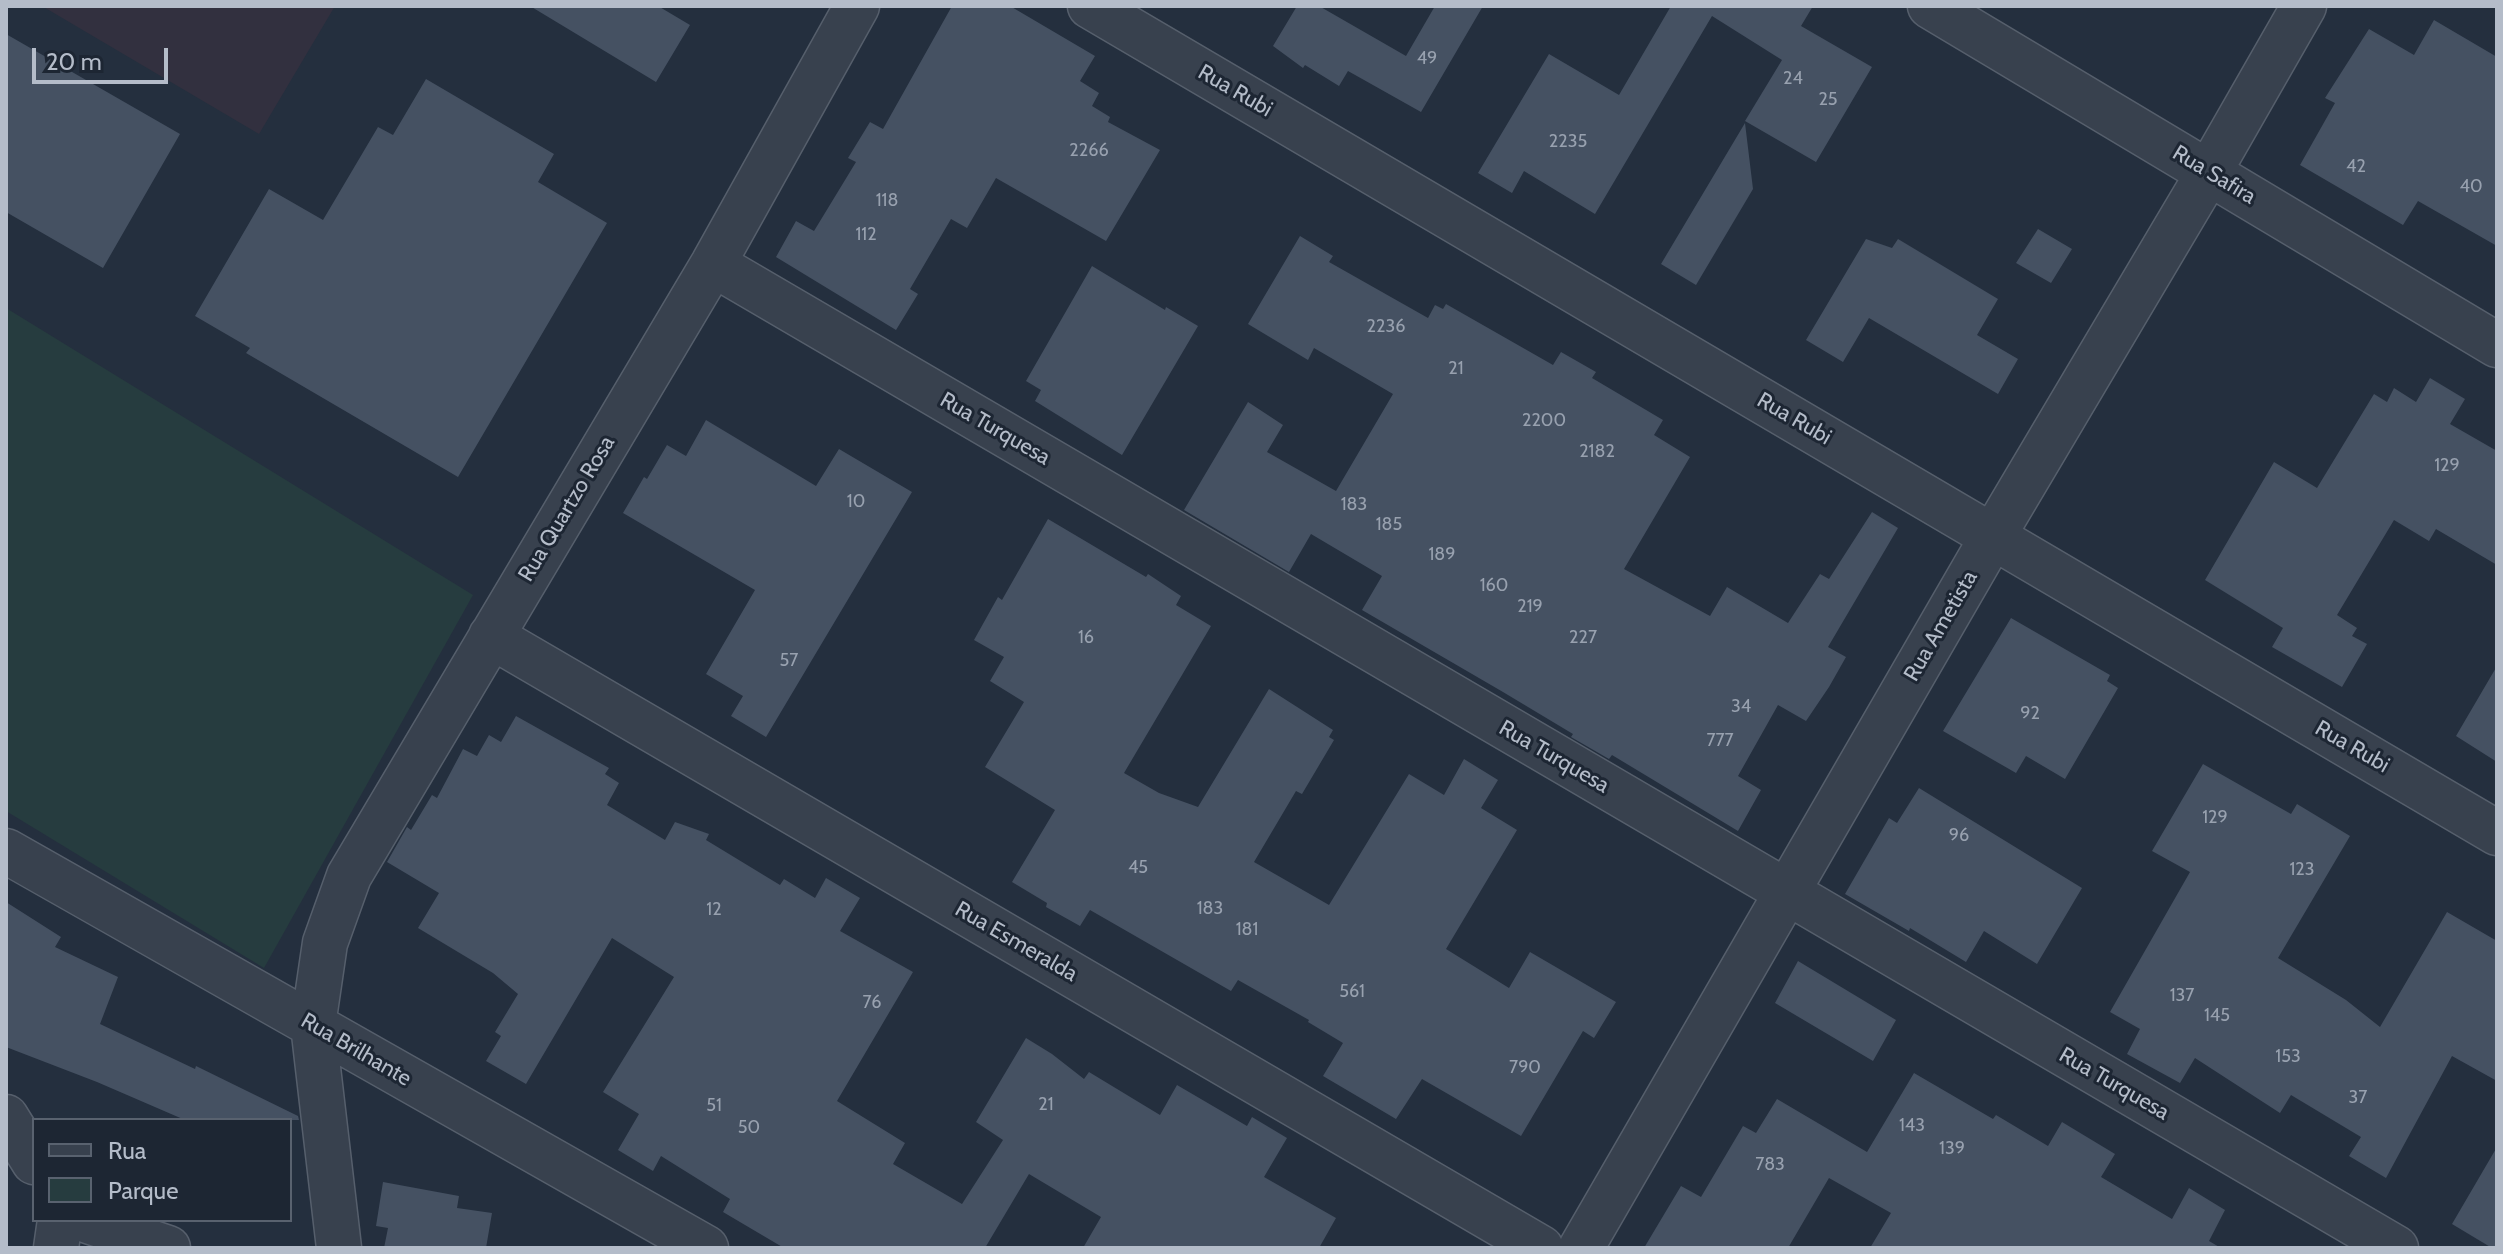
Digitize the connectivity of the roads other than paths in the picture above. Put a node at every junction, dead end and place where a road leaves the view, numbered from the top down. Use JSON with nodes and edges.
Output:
{"nodes":[{"id":1,"x":857,"y":6,"type":"edge"},
{"id":2,"x":1090,"y":6,"type":"edge"},
{"id":3,"x":1930,"y":6,"type":"edge"},
{"id":4,"x":2304,"y":6,"type":"edge"},
{"id":5,"x":2209,"y":172,"type":"junction"},
{"id":6,"x":713,"y":264,"type":"junction"},
{"id":7,"x":2497,"y":345,"type":"edge"},
{"id":8,"x":1993,"y":536,"type":"junction"},
{"id":9,"x":491,"y":636,"type":"junction"},
{"id":10,"x":2497,"y":833,"type":"edge"},
{"id":11,"x":6,"y":851,"type":"edge"},
{"id":12,"x":1786,"y":893,"type":"junction"},
{"id":13,"x":313,"y":1025,"type":"junction"},
{"id":14,"x":7,"y":1119,"type":"edge"},
{"id":15,"x":32,"y":1159,"type":"edge"},
{"id":16,"x":60,"y":1222,"type":"edge"},
{"id":17,"x":91,"y":1222,"type":"edge"},
{"id":18,"x":56,"y":1248,"type":"edge"},
{"id":19,"x":168,"y":1248,"type":"edge"},
{"id":20,"x":339,"y":1248,"type":"edge"},
{"id":21,"x":706,"y":1248,"type":"edge"},
{"id":22,"x":1541,"y":1248,"type":"edge"},
{"id":23,"x":1581,"y":1248,"type":"edge"},
{"id":24,"x":2396,"y":1248,"type":"edge"}],
"edges":[{"from":1,"to":6,"type":"street","name":"Rua Quartzo Rosa"},
{"from":2,"to":8,"type":"street","name":"Rua Rubi"},
{"from":3,"to":5,"type":"street","name":"Rua Safira"},
{"from":4,"to":5,"type":"street","name":"Rua Ametista"},
{"from":5,"to":7,"type":"street","name":"Rua Safira"},
{"from":5,"to":8,"type":"street","name":"Rua Ametista"},
{"from":6,"to":9,"type":"street","name":"Rua Quartzo Rosa"},
{"from":6,"to":12,"type":"street","name":"Rua Turquesa"},
{"from":8,"to":10,"type":"street","name":"Rua Rubi"},
{"from":8,"to":12,"type":"street","name":"Rua Ametista"},
{"from":9,"to":13,"type":"street","name":"Rua Quartzo Rosa"},
{"from":9,"to":22,"type":"street","name":"Rua Esmeralda"},
{"from":11,"to":13,"type":"street","name":"Rua Brilhante"},
{"from":12,"to":23,"type":"street","name":"Rua Ametista"},
{"from":12,"to":24,"type":"street","name":"Rua Turquesa"},
{"from":13,"to":20,"type":"street","name":"Rua Quartzo Rosa"},
{"from":13,"to":21,"type":"street","name":"Rua Brilhante"},
{"from":14,"to":15,"type":"street"},
{"from":16,"to":18,"type":"street"},
{"from":17,"to":19,"type":"street"}]}
